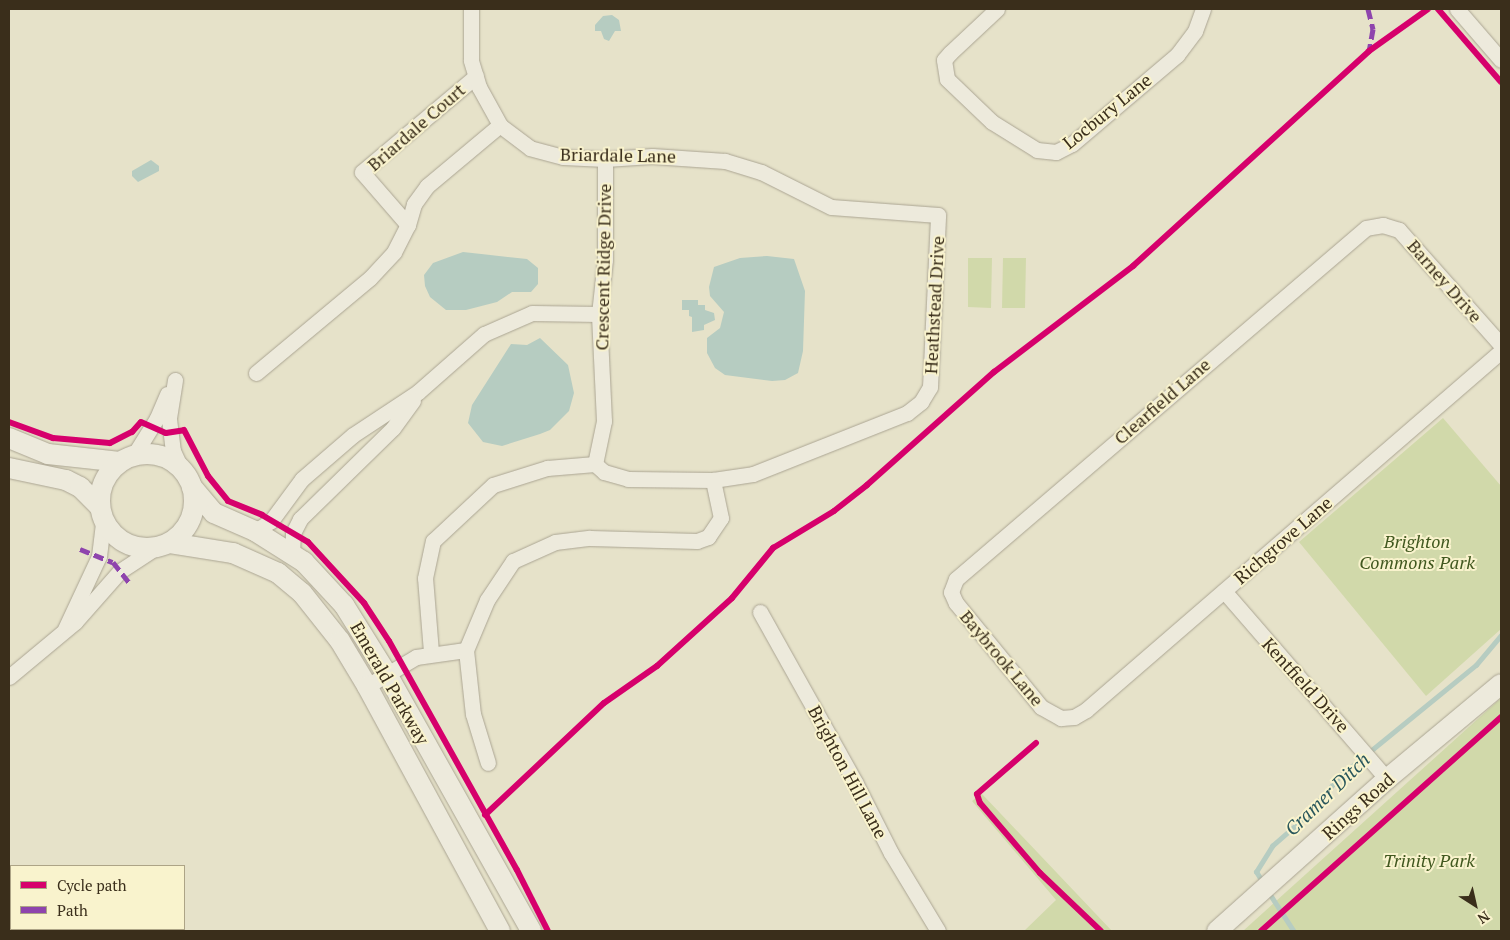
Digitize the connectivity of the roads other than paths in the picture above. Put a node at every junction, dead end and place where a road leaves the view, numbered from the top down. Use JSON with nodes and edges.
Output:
{"nodes":[{"id":1,"x":470,"y":9,"type":"edge"},
{"id":2,"x":997,"y":9,"type":"edge"},
{"id":3,"x":1203,"y":9,"type":"edge"},
{"id":4,"x":1457,"y":9,"type":"edge"},
{"id":5,"x":1501,"y":60,"type":"edge"},
{"id":6,"x":476,"y":76,"type":"junction"},
{"id":7,"x":500,"y":125,"type":"junction"},
{"id":8,"x":605,"y":159,"type":"junction"},
{"id":9,"x":799,"y":192,"type":"joint"},
{"id":10,"x":408,"y":225,"type":"junction"},
{"id":11,"x":1384,"y":225,"type":"joint"},
{"id":12,"x":599,"y":314,"type":"junction"},
{"id":13,"x":1501,"y":345,"type":"edge"},
{"id":14,"x":1501,"y":351,"type":"edge"},
{"id":15,"x":256,"y":373,"type":"dead end"},
{"id":16,"x":418,"y":392,"type":"junction"},
{"id":17,"x":9,"y":438,"type":"edge"},
{"id":18,"x":127,"y":459,"type":"junction"},
{"id":19,"x":595,"y":464,"type":"junction"},
{"id":20,"x":9,"y":468,"type":"edge"},
{"id":21,"x":182,"y":468,"type":"junction"},
{"id":22,"x":713,"y":480,"type":"junction"},
{"id":23,"x":192,"y":487,"type":"junction"},
{"id":24,"x":101,"y":514,"type":"junction"},
{"id":25,"x":255,"y":530,"type":"junction"},
{"id":26,"x":163,"y":545,"type":"junction"},
{"id":27,"x":292,"y":553,"type":"junction"},
{"id":28,"x":1224,"y":591,"type":"junction"},
{"id":29,"x":951,"y":592,"type":"joint"},
{"id":30,"x":760,"y":612,"type":"dead end"},
{"id":31,"x":64,"y":632,"type":"junction"},
{"id":32,"x":466,"y":650,"type":"junction"},
{"id":33,"x":431,"y":652,"type":"junction"},
{"id":34,"x":387,"y":674,"type":"junction"},
{"id":35,"x":9,"y":677,"type":"edge"},
{"id":36,"x":1501,"y":684,"type":"edge"},
{"id":37,"x":367,"y":686,"type":"junction"},
{"id":38,"x":1061,"y":718,"type":"joint"},
{"id":39,"x":488,"y":763,"type":"dead end"},
{"id":40,"x":1387,"y":779,"type":"junction"},
{"id":41,"x":500,"y":931,"type":"edge"},
{"id":42,"x":531,"y":931,"type":"edge"},
{"id":43,"x":938,"y":931,"type":"edge"},
{"id":44,"x":1217,"y":931,"type":"edge"}],
"edges":[{"from":1,"to":6,"type":"street","name":"Briardale Lane"},
{"from":2,"to":3,"type":"street","name":"Locbury Lane"},
{"from":4,"to":5,"type":"street"},
{"from":6,"to":7,"type":"street","name":"Briardale Lane"},
{"from":6,"to":10,"type":"street","name":"Briardale Court"},
{"from":7,"to":8,"type":"street","name":"Briardale Lane"},
{"from":7,"to":10,"type":"street"},
{"from":8,"to":9,"type":"street","name":"Briardale Lane"},
{"from":8,"to":12,"type":"street","name":"Crescent Ridge Drive"},
{"from":9,"to":22,"type":"street","name":"Heathstead Drive"},
{"from":10,"to":15,"type":"street"},
{"from":11,"to":13,"type":"street","name":"Barney Drive"},
{"from":11,"to":29,"type":"street","name":"Clearfield Lane"},
{"from":12,"to":16,"type":"street"},
{"from":12,"to":19,"type":"street","name":"Crescent Ridge Drive"},
{"from":14,"to":28,"type":"street","name":"Richgrove Lane"},
{"from":16,"to":25,"type":"street"},
{"from":16,"to":27,"type":"street"},
{"from":17,"to":18,"type":"main road"},
{"from":18,"to":21,"type":"main road"},
{"from":18,"to":21,"type":"street"},
{"from":18,"to":24,"type":"main road"},
{"from":19,"to":22,"type":"street","name":"Heathstead Drive"},
{"from":19,"to":33,"type":"street"},
{"from":20,"to":24,"type":"main road"},
{"from":21,"to":23,"type":"main road"},
{"from":22,"to":32,"type":"street"},
{"from":23,"to":25,"type":"main road","name":"Emerald Parkway"},
{"from":23,"to":26,"type":"main road"},
{"from":24,"to":26,"type":"main road"},
{"from":24,"to":31,"type":"street"},
{"from":25,"to":27,"type":"main road","name":"Emerald Parkway"},
{"from":26,"to":31,"type":"street"},
{"from":26,"to":37,"type":"main road","name":"Emerald Parkway"},
{"from":27,"to":34,"type":"main road","name":"Emerald Parkway"},
{"from":28,"to":38,"type":"street","name":"Richgrove Lane"},
{"from":28,"to":40,"type":"street","name":"Kentfield Drive"},
{"from":29,"to":38,"type":"street","name":"Baybrook Lane"},
{"from":30,"to":43,"type":"street","name":"Brighton Hill Lane"},
{"from":31,"to":35,"type":"street"},
{"from":32,"to":33,"type":"street"},
{"from":32,"to":39,"type":"street"},
{"from":33,"to":34,"type":"street"},
{"from":34,"to":37,"type":"street"},
{"from":34,"to":42,"type":"main road","name":"Emerald Parkway"},
{"from":36,"to":40,"type":"main road","name":"Rings Road"},
{"from":37,"to":41,"type":"main road","name":"Emerald Parkway"},
{"from":40,"to":44,"type":"main road","name":"Rings Road"}]}
